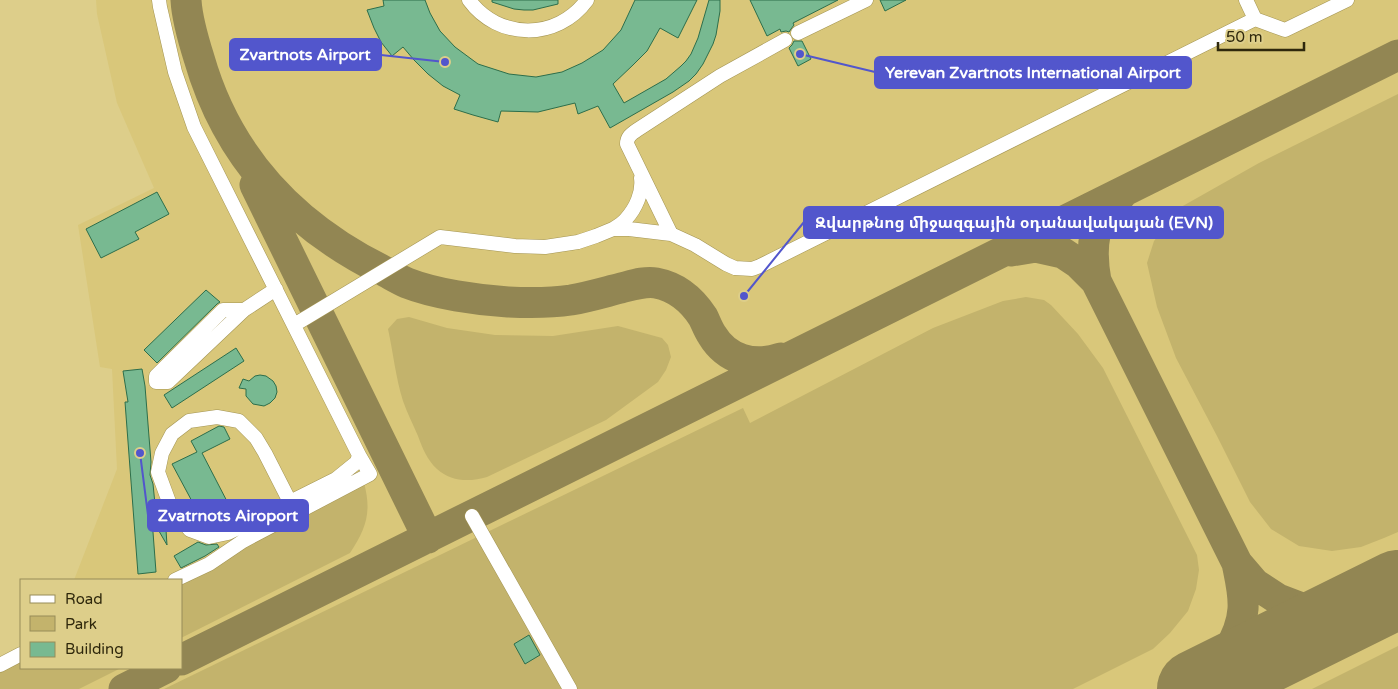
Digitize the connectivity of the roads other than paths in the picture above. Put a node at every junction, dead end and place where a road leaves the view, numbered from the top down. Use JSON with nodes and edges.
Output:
{"nodes":[{"id":1,"x":159,"y":0,"type":"edge"},
{"id":2,"x":468,"y":0,"type":"edge"},
{"id":3,"x":587,"y":0,"type":"edge"},
{"id":4,"x":866,"y":0,"type":"edge"},
{"id":5,"x":1246,"y":0,"type":"edge"},
{"id":6,"x":1346,"y":0,"type":"edge"},
{"id":7,"x":1255,"y":18,"type":"junction"},
{"id":8,"x":798,"y":33,"type":"dead end"},
{"id":9,"x":785,"y":40,"type":"dead end"},
{"id":10,"x":641,"y":174,"type":"junction"},
{"id":11,"x":613,"y":229,"type":"junction"},
{"id":12,"x":671,"y":234,"type":"junction"},
{"id":13,"x":276,"y":290,"type":"junction"},
{"id":14,"x":244,"y":310,"type":"junction"},
{"id":15,"x":294,"y":325,"type":"junction"},
{"id":16,"x":359,"y":455,"type":"junction"},
{"id":17,"x":290,"y":502,"type":"junction"},
{"id":18,"x":472,"y":516,"type":"dead end"},
{"id":19,"x":177,"y":579,"type":"edge"},
{"id":20,"x":20,"y":654,"type":"edge"},
{"id":21,"x":0,"y":664,"type":"edge"},
{"id":22,"x":570,"y":689,"type":"edge"}],
"edges":[{"from":1,"to":13,"type":"lane"},
{"from":2,"to":3,"type":"lane"},
{"from":4,"to":8,"type":"lane"},
{"from":5,"to":7,"type":"lane"},
{"from":6,"to":7,"type":"lane"},
{"from":7,"to":12,"type":"lane"},
{"from":9,"to":10,"type":"lane"},
{"from":10,"to":11,"type":"lane"},
{"from":10,"to":12,"type":"lane"},
{"from":11,"to":12,"type":"lane"},
{"from":11,"to":15,"type":"lane"},
{"from":13,"to":14,"type":"lane"},
{"from":13,"to":15,"type":"lane"},
{"from":14,"to":14,"type":"lane"},
{"from":15,"to":16,"type":"lane"},
{"from":16,"to":17,"type":"lane"},
{"from":16,"to":19,"type":"lane"},
{"from":17,"to":17,"type":"lane"},
{"from":18,"to":22,"type":"lane"},
{"from":20,"to":21,"type":"lane"}]}
